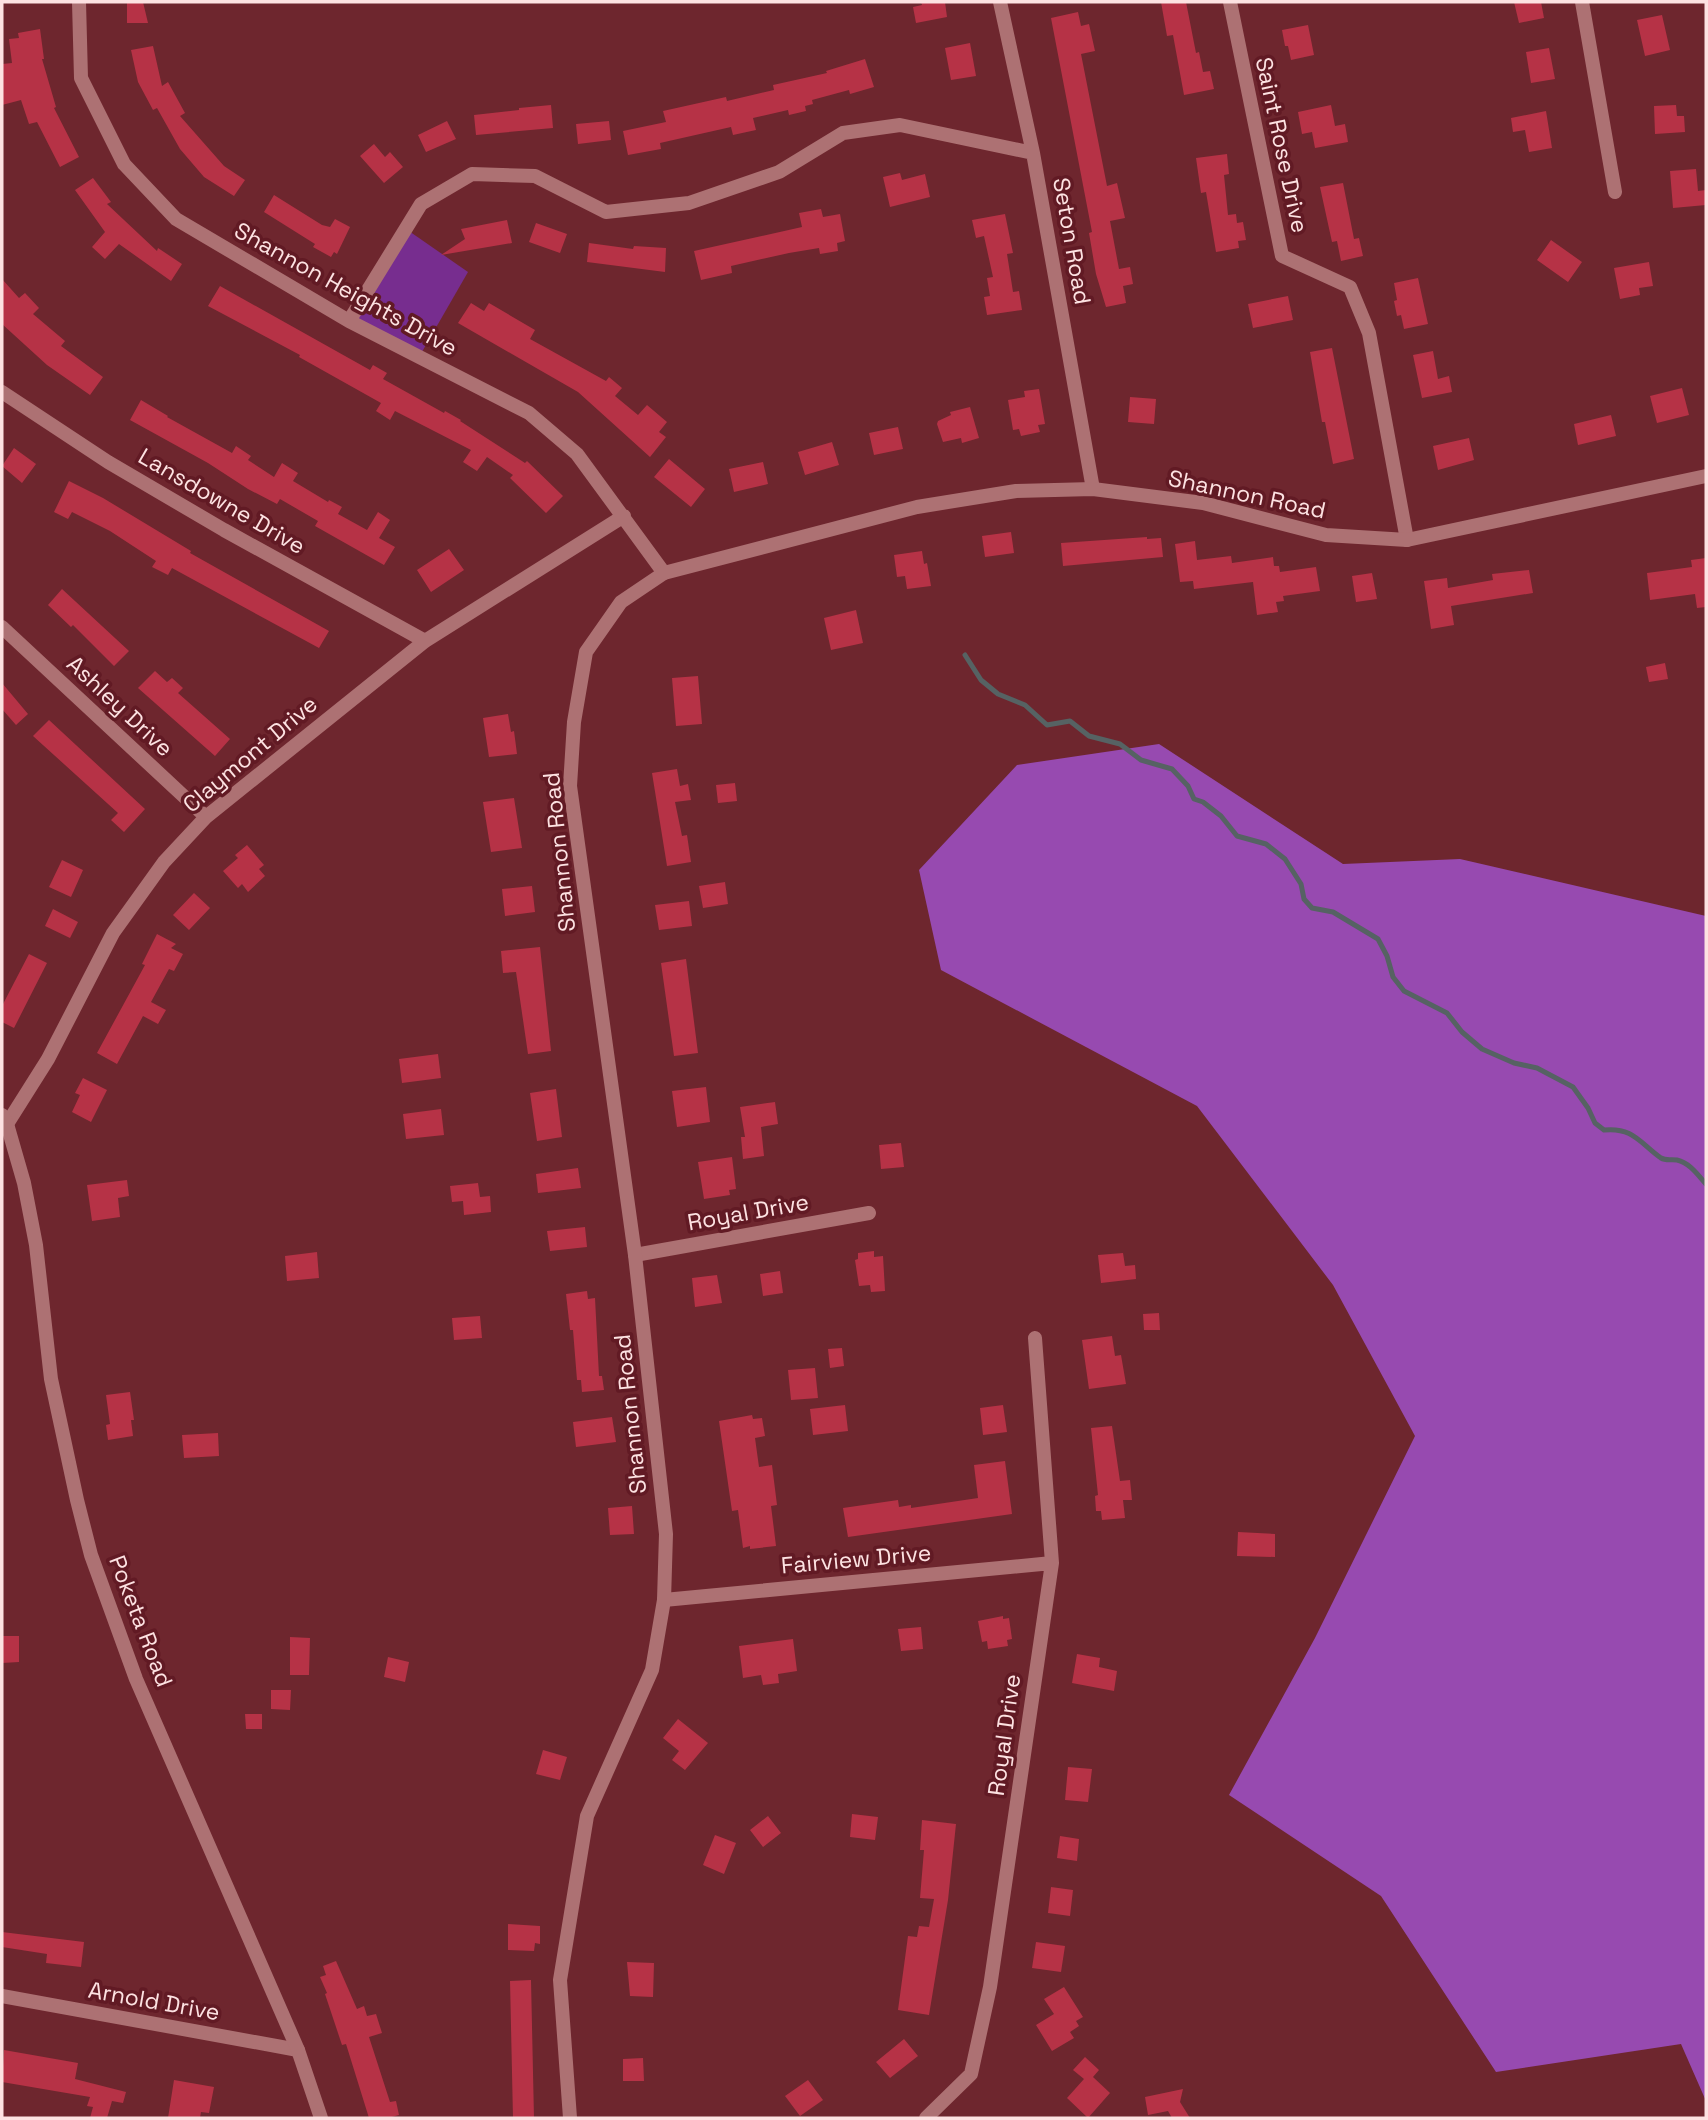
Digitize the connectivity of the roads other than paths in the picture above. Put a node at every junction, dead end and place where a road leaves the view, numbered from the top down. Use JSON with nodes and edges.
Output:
{"nodes":[{"id":1,"x":79,"y":2,"type":"edge"},
{"id":2,"x":1000,"y":2,"type":"edge"},
{"id":3,"x":1230,"y":2,"type":"edge"},
{"id":4,"x":1582,"y":2,"type":"edge"},
{"id":5,"x":1033,"y":153,"type":"junction"},
{"id":6,"x":1615,"y":192,"type":"dead end"},
{"id":7,"x":349,"y":321,"type":"junction"},
{"id":8,"x":2,"y":392,"type":"edge"},
{"id":9,"x":1706,"y":476,"type":"edge"},
{"id":10,"x":1093,"y":489,"type":"junction"},
{"id":11,"x":624,"y":516,"type":"junction"},
{"id":12,"x":1407,"y":540,"type":"junction"},
{"id":13,"x":664,"y":573,"type":"junction"},
{"id":14,"x":2,"y":627,"type":"edge"},
{"id":15,"x":425,"y":641,"type":"junction"},
{"id":16,"x":206,"y":817,"type":"junction"},
{"id":17,"x":4,"y":1119,"type":"edge"},
{"id":18,"x":869,"y":1213,"type":"dead end"},
{"id":19,"x":635,"y":1255,"type":"junction"},
{"id":20,"x":1035,"y":1338,"type":"dead end"},
{"id":21,"x":1052,"y":1563,"type":"junction"},
{"id":22,"x":664,"y":1600,"type":"junction"},
{"id":23,"x":2,"y":1996,"type":"edge"},
{"id":24,"x":298,"y":2050,"type":"junction"},
{"id":25,"x":321,"y":2118,"type":"edge"},
{"id":26,"x":570,"y":2118,"type":"edge"},
{"id":27,"x":926,"y":2118,"type":"edge"}],
"edges":[{"from":1,"to":7,"type":"street","name":"Shannon Heights Drive"},
{"from":2,"to":5,"type":"street","name":"Seton Road"},
{"from":3,"to":12,"type":"street","name":"Saint Rose Drive"},
{"from":4,"to":6,"type":"street"},
{"from":5,"to":7,"type":"street"},
{"from":5,"to":10,"type":"street","name":"Seton Road"},
{"from":7,"to":11,"type":"street","name":"Shannon Heights Drive"},
{"from":8,"to":15,"type":"street","name":"Lansdowne Drive"},
{"from":9,"to":12,"type":"street","name":"Shannon Road"},
{"from":10,"to":12,"type":"street","name":"Shannon Road"},
{"from":10,"to":13,"type":"street","name":"Shannon Road"},
{"from":11,"to":13,"type":"street","name":"Shannon Heights Drive"},
{"from":11,"to":15,"type":"street","name":"Claymont Drive"},
{"from":13,"to":19,"type":"street","name":"Shannon Road"},
{"from":14,"to":16,"type":"street","name":"Ashley Drive"},
{"from":15,"to":16,"type":"street","name":"Claymont Drive"},
{"from":16,"to":17,"type":"street","name":"Claymont Drive"},
{"from":17,"to":24,"type":"street","name":"Poketa Road"},
{"from":18,"to":19,"type":"street","name":"Royal Drive"},
{"from":19,"to":22,"type":"street","name":"Shannon Road"},
{"from":20,"to":21,"type":"street","name":"Royal Drive"},
{"from":21,"to":22,"type":"street","name":"Fairview Drive"},
{"from":21,"to":27,"type":"street","name":"Royal Drive"},
{"from":22,"to":26,"type":"street","name":"Shannon Road"},
{"from":23,"to":24,"type":"street","name":"Arnold Drive"},
{"from":24,"to":25,"type":"street","name":"Poketa Road"}]}
